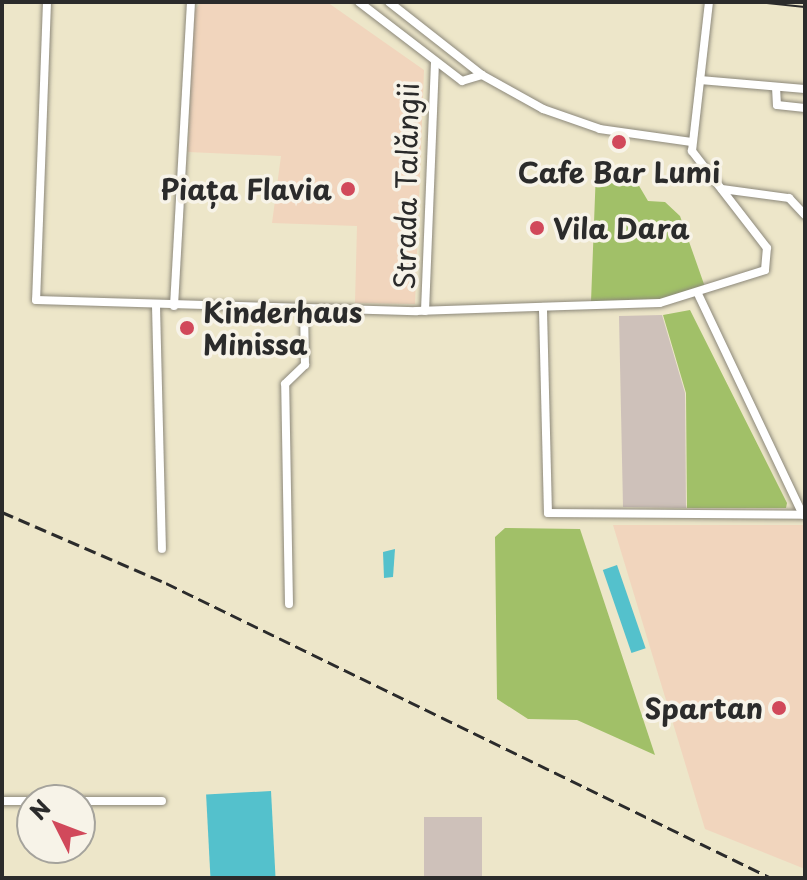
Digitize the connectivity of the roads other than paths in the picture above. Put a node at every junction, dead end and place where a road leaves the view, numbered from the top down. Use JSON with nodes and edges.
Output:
{"nodes":[{"id":1,"x":47,"y":2,"type":"edge"},
{"id":2,"x":191,"y":2,"type":"edge"},
{"id":3,"x":359,"y":2,"type":"edge"},
{"id":4,"x":389,"y":2,"type":"edge"},
{"id":5,"x":709,"y":2,"type":"edge"},
{"id":6,"x":435,"y":62,"type":"junction"},
{"id":7,"x":482,"y":75,"type":"junction"},
{"id":8,"x":700,"y":80,"type":"junction"},
{"id":9,"x":776,"y":87,"type":"junction"},
{"id":10,"x":805,"y":89,"type":"edge"},
{"id":11,"x":805,"y":108,"type":"edge"},
{"id":12,"x":691,"y":142,"type":"junction"},
{"id":13,"x":721,"y":189,"type":"junction"},
{"id":14,"x":805,"y":215,"type":"edge"},
{"id":15,"x":699,"y":296,"type":"junction"},
{"id":16,"x":156,"y":306,"type":"junction"},
{"id":17,"x":174,"y":306,"type":"junction"},
{"id":18,"x":304,"y":308,"type":"junction"},
{"id":19,"x":543,"y":310,"type":"junction"},
{"id":20,"x":420,"y":311,"type":"junction"},
{"id":21,"x":804,"y":515,"type":"edge"},
{"id":22,"x":162,"y":549,"type":"dead end"},
{"id":23,"x":289,"y":604,"type":"dead end"},
{"id":24,"x":96,"y":801,"type":"edge"},
{"id":25,"x":162,"y":801,"type":"dead end"}],
"edges":[{"from":1,"to":16,"type":"street"},
{"from":2,"to":17,"type":"street"},
{"from":3,"to":6,"type":"street"},
{"from":4,"to":7,"type":"street"},
{"from":5,"to":8,"type":"street"},
{"from":6,"to":7,"type":"street"},
{"from":6,"to":20,"type":"street","name":"Strada Talăngii"},
{"from":7,"to":12,"type":"street"},
{"from":8,"to":9,"type":"street"},
{"from":8,"to":12,"type":"street"},
{"from":9,"to":10,"type":"street"},
{"from":9,"to":11,"type":"street"},
{"from":12,"to":13,"type":"street"},
{"from":13,"to":14,"type":"street"},
{"from":13,"to":15,"type":"street"},
{"from":15,"to":19,"type":"street"},
{"from":15,"to":21,"type":"street"},
{"from":16,"to":17,"type":"street"},
{"from":16,"to":22,"type":"street"},
{"from":17,"to":18,"type":"street"},
{"from":18,"to":20,"type":"street"},
{"from":18,"to":23,"type":"street"},
{"from":19,"to":20,"type":"street"},
{"from":19,"to":21,"type":"street"},
{"from":24,"to":25,"type":"street"}]}
